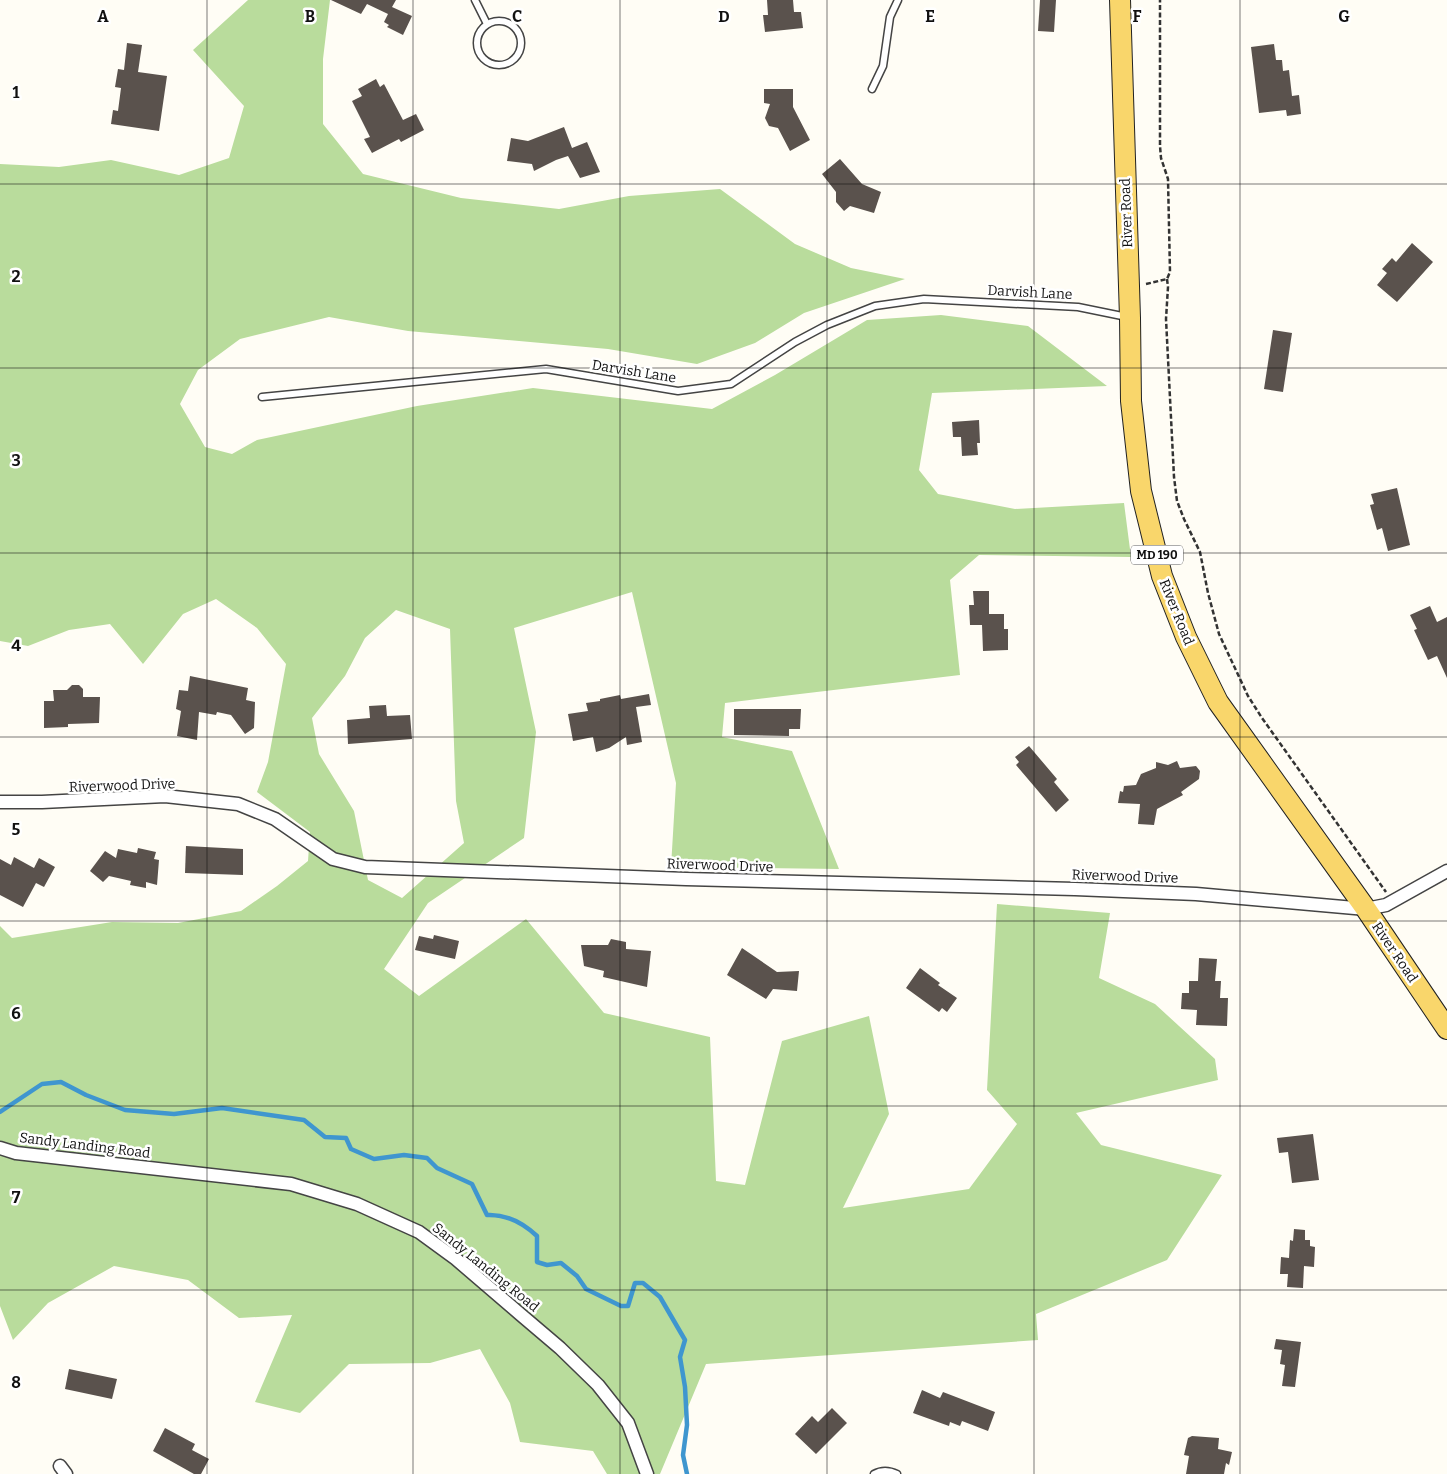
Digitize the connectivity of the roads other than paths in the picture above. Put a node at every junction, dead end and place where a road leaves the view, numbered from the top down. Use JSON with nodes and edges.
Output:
{"nodes":[{"id":1,"x":475,"y":0,"type":"edge"},
{"id":2,"x":898,"y":0,"type":"edge"},
{"id":3,"x":1120,"y":0,"type":"edge"},
{"id":4,"x":487,"y":24,"type":"junction"},
{"id":5,"x":872,"y":89,"type":"dead end"},
{"id":6,"x":1130,"y":318,"type":"junction"},
{"id":7,"x":262,"y":397,"type":"dead end"},
{"id":8,"x":0,"y":802,"type":"edge"},
{"id":9,"x":1447,"y":871,"type":"edge"},
{"id":10,"x":1366,"y":909,"type":"junction"},
{"id":11,"x":1447,"y":1029,"type":"edge"},
{"id":12,"x":0,"y":1148,"type":"edge"},
{"id":13,"x":647,"y":1474,"type":"edge"},
{"id":14,"x":874,"y":1474,"type":"edge"},
{"id":15,"x":897,"y":1474,"type":"edge"}],
"edges":[{"from":1,"to":4,"type":"lane"},
{"from":2,"to":5,"type":"lane"},
{"from":3,"to":6,"type":"main road","name":"River Road","number":"MD 190"},
{"from":4,"to":4,"type":"lane"},
{"from":6,"to":7,"type":"lane","name":"Darvish Lane"},
{"from":6,"to":10,"type":"main road","name":"River Road","number":"MD 190"},
{"from":8,"to":10,"type":"street","name":"Riverwood Drive"},
{"from":9,"to":10,"type":"street","name":"Riverwood Drive"},
{"from":10,"to":11,"type":"main road","name":"River Road","number":"MD 190"},
{"from":12,"to":13,"type":"street","name":"Sandy Landing Road"},
{"from":14,"to":15,"type":"lane"}]}
